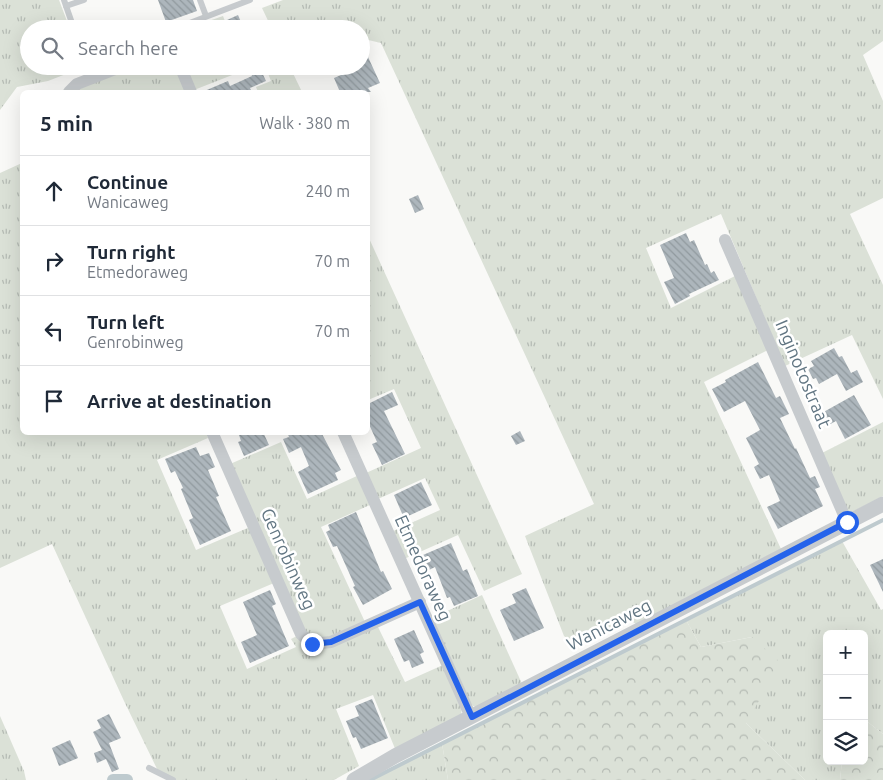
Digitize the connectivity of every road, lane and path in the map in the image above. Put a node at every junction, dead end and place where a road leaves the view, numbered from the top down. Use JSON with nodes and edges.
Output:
{"nodes":[{"id":1,"x":84,"y":0,"type":"edge"},
{"id":2,"x":200,"y":0,"type":"edge"},
{"id":3,"x":250,"y":0,"type":"edge"},
{"id":4,"x":65,"y":3,"type":"edge"},
{"id":5,"x":206,"y":16,"type":"junction"},
{"id":6,"x":71,"y":20,"type":"edge"},
{"id":7,"x":196,"y":20,"type":"edge"},
{"id":8,"x":88,"y":75,"type":"edge"},
{"id":9,"x":184,"y":75,"type":"edge"},
{"id":10,"x":71,"y":90,"type":"edge"},
{"id":11,"x":191,"y":90,"type":"edge"},
{"id":12,"x":726,"y":240,"type":"dead end"},
{"id":13,"x":213,"y":435,"type":"edge"},
{"id":14,"x":344,"y":435,"type":"edge"},
{"id":15,"x":883,"y":504,"type":"edge"},
{"id":16,"x":847,"y":522,"type":"junction"},
{"id":17,"x":420,"y":602,"type":"junction"},
{"id":18,"x":472,"y":717,"type":"junction"},
{"id":19,"x":149,"y":768,"type":"dead end"},
{"id":20,"x":173,"y":780,"type":"edge"},
{"id":21,"x":354,"y":780,"type":"edge"}],
"edges":[{"from":1,"to":4,"type":"lane"},
{"from":2,"to":5,"type":"lane"},
{"from":3,"to":5,"type":"lane"},
{"from":4,"to":6,"type":"lane"},
{"from":5,"to":7,"type":"lane"},
{"from":8,"to":10,"type":"street"},
{"from":9,"to":11,"type":"street"},
{"from":12,"to":16,"type":"street","name":"Inginotostraat"},
{"from":13,"to":17,"type":"street","name":"Genrobinweg"},
{"from":14,"to":17,"type":"street","name":"Etmedoraweg"},
{"from":15,"to":16,"type":"street","name":"Wanicaweg"},
{"from":16,"to":18,"type":"street","name":"Wanicaweg"},
{"from":17,"to":18,"type":"street","name":"Etmedoraweg"},
{"from":18,"to":21,"type":"street","name":"Wanicaweg"},
{"from":19,"to":20,"type":"lane"}]}
